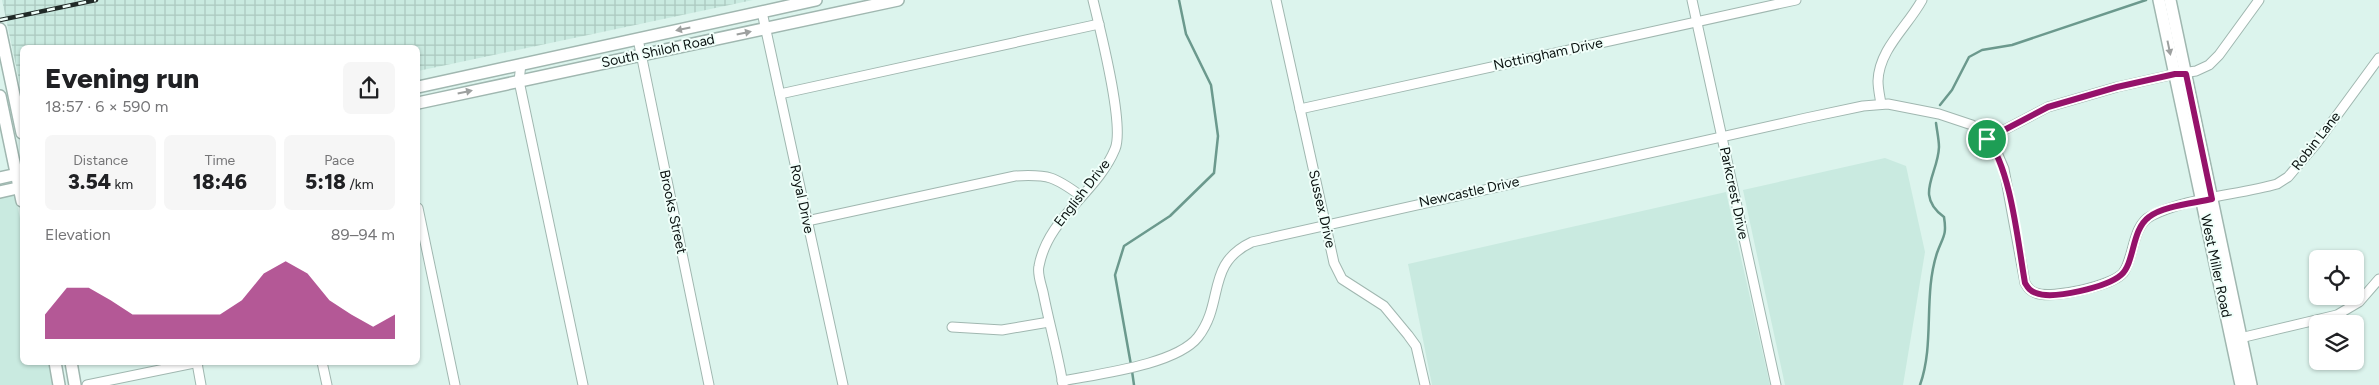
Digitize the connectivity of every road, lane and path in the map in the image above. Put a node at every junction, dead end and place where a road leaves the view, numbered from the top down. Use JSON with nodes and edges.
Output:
{"nodes":[{"id":1,"x":816,"y":0,"type":"edge"},
{"id":2,"x":898,"y":0,"type":"edge"},
{"id":3,"x":1093,"y":0,"type":"edge"},
{"id":4,"x":1276,"y":0,"type":"edge"},
{"id":5,"x":1692,"y":0,"type":"edge"},
{"id":6,"x":1796,"y":0,"type":"edge"},
{"id":7,"x":1922,"y":0,"type":"edge"},
{"id":8,"x":2159,"y":0,"type":"edge"},
{"id":9,"x":2170,"y":0,"type":"edge"},
{"id":10,"x":2259,"y":0,"type":"edge"},
{"id":11,"x":762,"y":12,"type":"junction"},
{"id":12,"x":1697,"y":22,"type":"junction"},
{"id":13,"x":1099,"y":24,"type":"junction"},
{"id":14,"x":766,"y":28,"type":"junction"},
{"id":15,"x":0,"y":29,"type":"edge"},
{"id":16,"x":638,"y":39,"type":"junction"},
{"id":17,"x":2,"y":45,"type":"edge"},
{"id":18,"x":641,"y":55,"type":"junction"},
{"id":19,"x":2379,"y":58,"type":"edge"},
{"id":20,"x":521,"y":64,"type":"junction"},
{"id":21,"x":2180,"y":74,"type":"junction"},
{"id":22,"x":519,"y":81,"type":"junction"},
{"id":23,"x":420,"y":87,"type":"edge"},
{"id":24,"x":780,"y":94,"type":"junction"},
{"id":25,"x":0,"y":96,"type":"edge"},
{"id":26,"x":420,"y":103,"type":"edge"},
{"id":27,"x":1880,"y":104,"type":"junction"},
{"id":28,"x":1300,"y":109,"type":"junction"},
{"id":29,"x":20,"y":124,"type":"edge"},
{"id":30,"x":1722,"y":137,"type":"junction"},
{"id":31,"x":1987,"y":139,"type":"junction"},
{"id":32,"x":20,"y":174,"type":"edge"},
{"id":33,"x":0,"y":178,"type":"edge"},
{"id":34,"x":20,"y":187,"type":"edge"},
{"id":35,"x":0,"y":192,"type":"edge"},
{"id":36,"x":1081,"y":196,"type":"junction"},
{"id":37,"x":2207,"y":200,"type":"junction"},
{"id":38,"x":420,"y":218,"type":"edge"},
{"id":39,"x":807,"y":221,"type":"junction"},
{"id":40,"x":1325,"y":224,"type":"junction"},
{"id":41,"x":2379,"y":279,"type":"edge"},
{"id":42,"x":1049,"y":322,"type":"junction"},
{"id":43,"x":952,"y":327,"type":"dead end"},
{"id":44,"x":2236,"y":339,"type":"junction"},
{"id":45,"x":56,"y":365,"type":"edge"},
{"id":46,"x":72,"y":365,"type":"edge"},
{"id":47,"x":188,"y":365,"type":"edge"},
{"id":48,"x":198,"y":365,"type":"edge"},
{"id":49,"x":323,"y":365,"type":"edge"},
{"id":50,"x":1062,"y":383,"type":"edge"},
{"id":51,"x":59,"y":385,"type":"edge"},
{"id":52,"x":75,"y":385,"type":"edge"},
{"id":53,"x":87,"y":385,"type":"edge"},
{"id":54,"x":201,"y":385,"type":"edge"},
{"id":55,"x":327,"y":385,"type":"edge"},
{"id":56,"x":455,"y":385,"type":"edge"},
{"id":57,"x":583,"y":385,"type":"edge"},
{"id":58,"x":709,"y":385,"type":"edge"},
{"id":59,"x":843,"y":385,"type":"edge"},
{"id":60,"x":1425,"y":385,"type":"edge"},
{"id":61,"x":1776,"y":385,"type":"edge"},
{"id":62,"x":2242,"y":385,"type":"edge"},
{"id":63,"x":2251,"y":385,"type":"edge"}],
"edges":[{"from":1,"to":11,"type":"main road","name":"South Shiloh Road"},
{"from":2,"to":14,"type":"main road","name":"South Shiloh Road"},
{"from":3,"to":13,"type":"street","name":"English Drive"},
{"from":4,"to":28,"type":"street","name":"Sussex Drive"},
{"from":5,"to":12,"type":"street","name":"Parkcrest Drive"},
{"from":6,"to":12,"type":"street","name":"Nottingham Drive"},
{"from":7,"to":27,"type":"street"},
{"from":8,"to":21,"type":"main road","name":"West Miller Road","one_way":true},
{"from":9,"to":21,"type":"main road","name":"West Miller Road"},
{"from":10,"to":21,"type":"street"},
{"from":11,"to":14,"type":"street","name":"Royal Drive"},
{"from":11,"to":16,"type":"main road","name":"South Shiloh Road","one_way":true},
{"from":12,"to":28,"type":"street","name":"Nottingham Drive"},
{"from":12,"to":30,"type":"street","name":"Parkcrest Drive"},
{"from":13,"to":24,"type":"street"},
{"from":13,"to":36,"type":"street","name":"English Drive"},
{"from":18,"to":14,"type":"main road","name":"South Shiloh Road","one_way":true},
{"from":14,"to":24,"type":"street","name":"Royal Drive"},
{"from":15,"to":17,"type":"main road"},
{"from":16,"to":18,"type":"street","name":"Brooks Street"},
{"from":16,"to":20,"type":"main road","name":"South Shiloh Road"},
{"from":17,"to":29,"type":"main road"},
{"from":18,"to":22,"type":"main road","name":"South Shiloh Road"},
{"from":18,"to":58,"type":"street","name":"Brooks Street"},
{"from":19,"to":37,"type":"street","name":"Robin Lane"},
{"from":20,"to":22,"type":"street"},
{"from":20,"to":23,"type":"main road","name":"South Shiloh Road"},
{"from":21,"to":31,"type":"street"},
{"from":21,"to":37,"type":"main road","name":"West Miller Road"},
{"from":26,"to":22,"type":"main road","name":"South Shiloh Road","one_way":true},
{"from":22,"to":57,"type":"street"},
{"from":24,"to":39,"type":"street","name":"Royal Drive"},
{"from":25,"to":32,"type":"main road"},
{"from":27,"to":30,"type":"street","name":"Newcastle Drive"},
{"from":27,"to":31,"type":"street","name":"Newcastle Drive"},
{"from":28,"to":40,"type":"street","name":"Sussex Drive"},
{"from":30,"to":40,"type":"street","name":"Newcastle Drive"},
{"from":30,"to":61,"type":"street","name":"Parkcrest Drive"},
{"from":31,"to":37,"type":"street","name":"Robin Lane"},
{"from":32,"to":33,"type":"main road"},
{"from":34,"to":35,"type":"main road"},
{"from":36,"to":39,"type":"street"},
{"from":36,"to":42,"type":"street","name":"English Drive"},
{"from":37,"to":44,"type":"main road","name":"West Miller Road"},
{"from":38,"to":56,"type":"street"},
{"from":39,"to":59,"type":"street","name":"Royal Drive"},
{"from":40,"to":50,"type":"street","name":"Newcastle Drive"},
{"from":40,"to":60,"type":"street","name":"Sussex Drive"},
{"from":41,"to":44,"type":"street"},
{"from":42,"to":43,"type":"street"},
{"from":42,"to":50,"type":"street","name":"English Drive"},
{"from":44,"to":62,"type":"main road","name":"West Miller Road"},
{"from":44,"to":63,"type":"main road","name":"West Miller Road"},
{"from":45,"to":51,"type":"main road"},
{"from":46,"to":52,"type":"main road"},
{"from":47,"to":53,"type":"street"},
{"from":48,"to":54,"type":"street"},
{"from":49,"to":55,"type":"street"}]}
